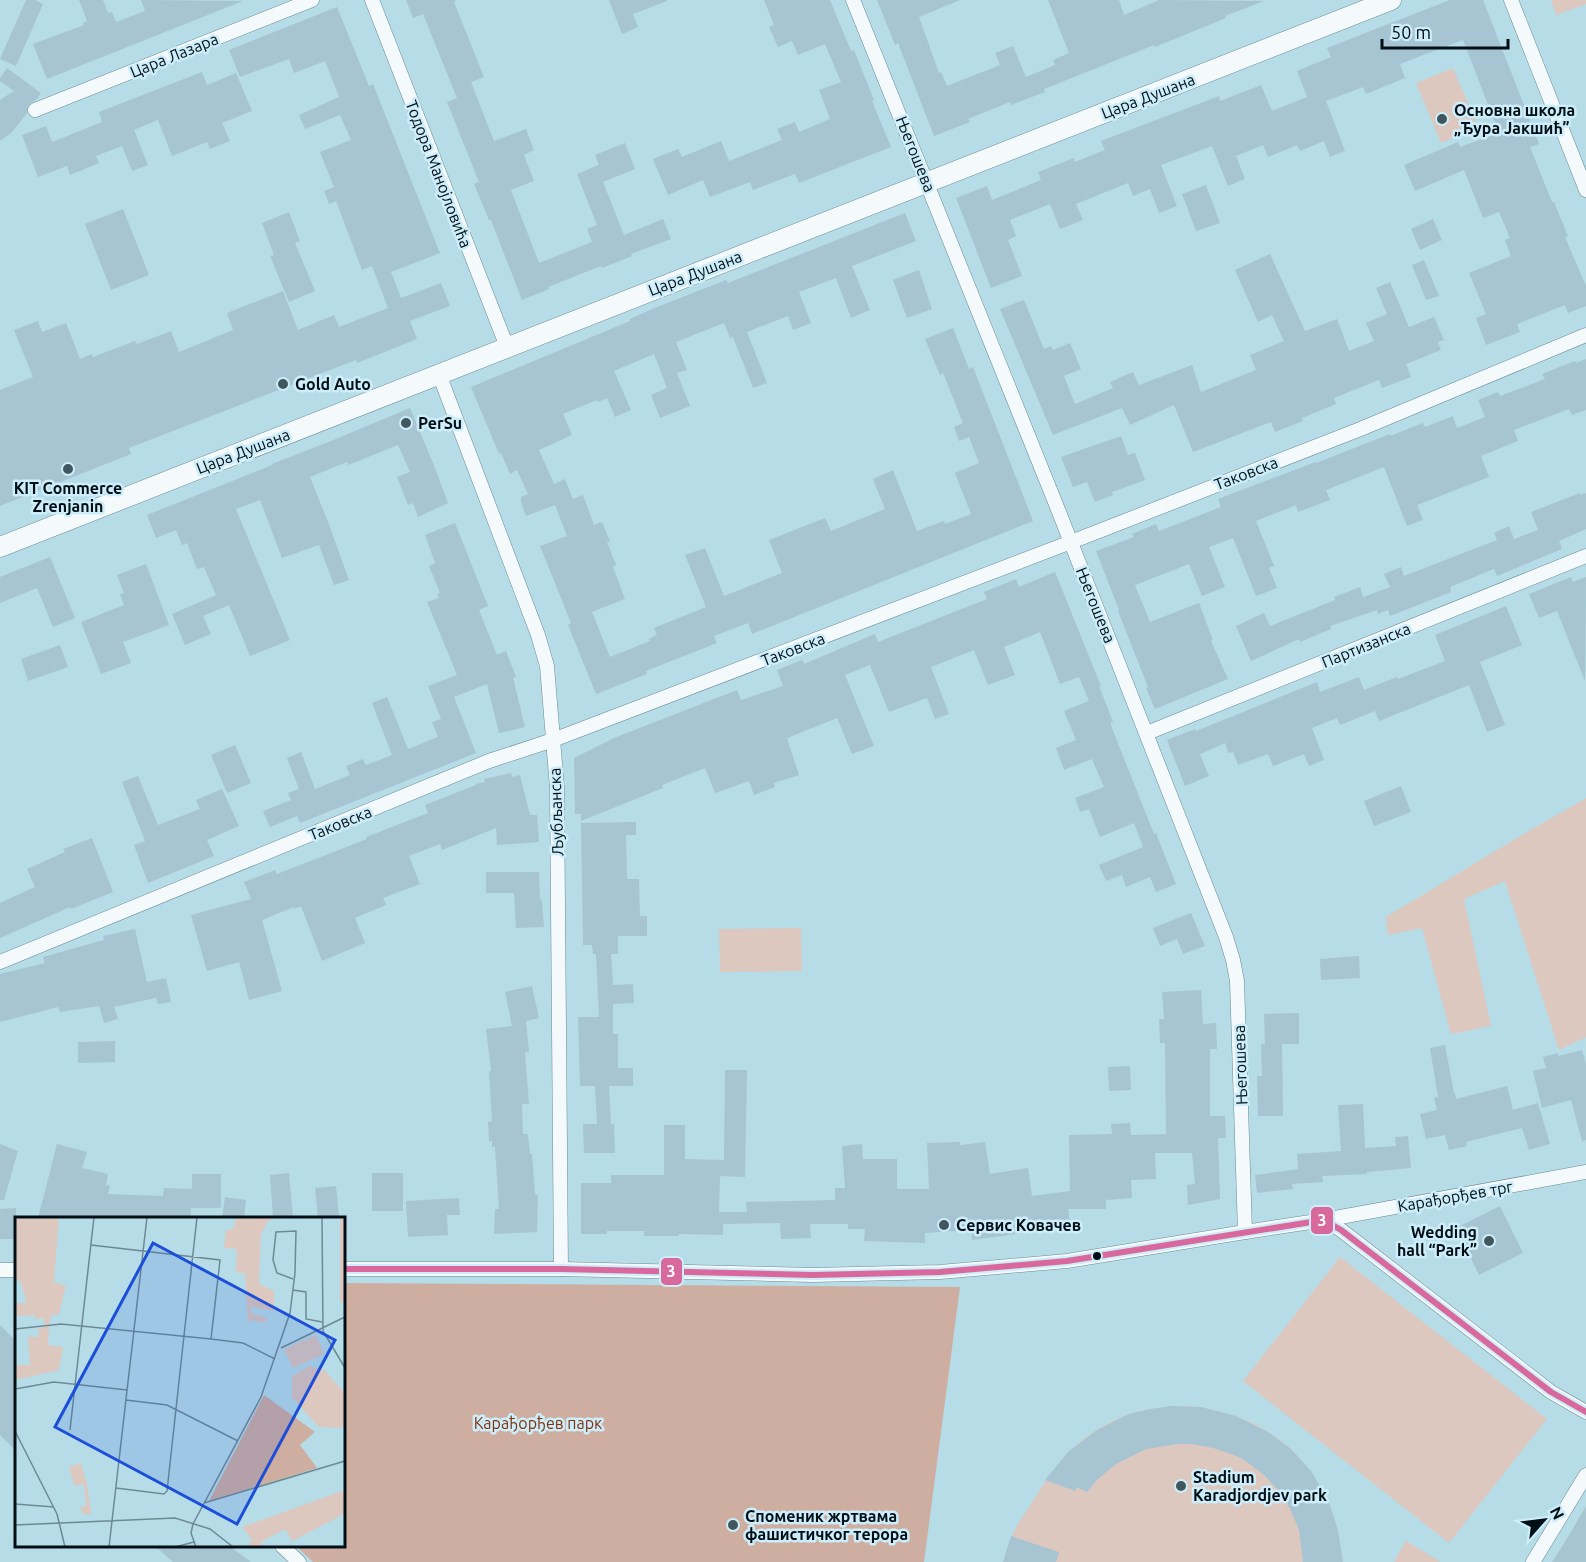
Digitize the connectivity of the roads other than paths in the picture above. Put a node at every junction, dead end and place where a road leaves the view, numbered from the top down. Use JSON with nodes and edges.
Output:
{"nodes":[{"id":1,"x":312,"y":0,"type":"edge"},
{"id":2,"x":372,"y":0,"type":"edge"},
{"id":3,"x":853,"y":0,"type":"edge"},
{"id":4,"x":1391,"y":0,"type":"edge"},
{"id":5,"x":1511,"y":0,"type":"edge"},
{"id":6,"x":35,"y":110,"type":"dead end"},
{"id":7,"x":928,"y":182,"type":"junction"},
{"id":8,"x":1586,"y":190,"type":"edge"},
{"id":9,"x":1586,"y":335,"type":"edge"},
{"id":10,"x":507,"y":347,"type":"junction"},
{"id":11,"x":439,"y":374,"type":"junction"},
{"id":12,"x":1071,"y":542,"type":"junction"},
{"id":13,"x":0,"y":547,"type":"edge"},
{"id":14,"x":1586,"y":556,"type":"edge"},
{"id":15,"x":1147,"y":733,"type":"junction"},
{"id":16,"x":554,"y":740,"type":"junction"},
{"id":17,"x":0,"y":962,"type":"edge"},
{"id":18,"x":1586,"y":1172,"type":"edge"},
{"id":19,"x":1324,"y":1220,"type":"junction"},
{"id":20,"x":1245,"y":1232,"type":"junction"},
{"id":21,"x":345,"y":1269,"type":"edge"},
{"id":22,"x":561,"y":1269,"type":"junction"},
{"id":23,"x":1586,"y":1412,"type":"edge"},
{"id":24,"x":1586,"y":1475,"type":"edge"},
{"id":25,"x":284,"y":1547,"type":"edge"},
{"id":26,"x":299,"y":1562,"type":"edge"},
{"id":27,"x":1533,"y":1562,"type":"edge"}],
"edges":[{"from":1,"to":6,"type":"street","name":"Цара Лазара"},
{"from":2,"to":10,"type":"street","name":"Тодора Манојловића"},
{"from":3,"to":7,"type":"street","name":"Његошева"},
{"from":4,"to":7,"type":"street","name":"Цара Душана"},
{"from":5,"to":8,"type":"street"},
{"from":7,"to":10,"type":"street","name":"Цара Душана"},
{"from":7,"to":12,"type":"street","name":"Његошева"},
{"from":9,"to":12,"type":"street","name":"Таковска"},
{"from":10,"to":11,"type":"street","name":"Цара Душана"},
{"from":11,"to":13,"type":"street","name":"Цара Душана"},
{"from":11,"to":16,"type":"street","name":"Љубљанска"},
{"from":12,"to":15,"type":"street","name":"Његошева"},
{"from":12,"to":16,"type":"street","name":"Таковска"},
{"from":14,"to":15,"type":"street","name":"Партизанска"},
{"from":15,"to":20,"type":"street","name":"Његошева"},
{"from":16,"to":17,"type":"street","name":"Таковска"},
{"from":16,"to":22,"type":"street","name":"Љубљанска"},
{"from":18,"to":19,"type":"street","name":"Карађорђев трг"},
{"from":19,"to":20,"type":"street","name":"Карађорђев трг"},
{"from":19,"to":23,"type":"street"},
{"from":20,"to":22,"type":"street","name":"Карађорђев трг"},
{"from":21,"to":22,"type":"street","name":"Карађорђев трг"},
{"from":24,"to":27,"type":"street"},
{"from":25,"to":26,"type":"street"}]}
